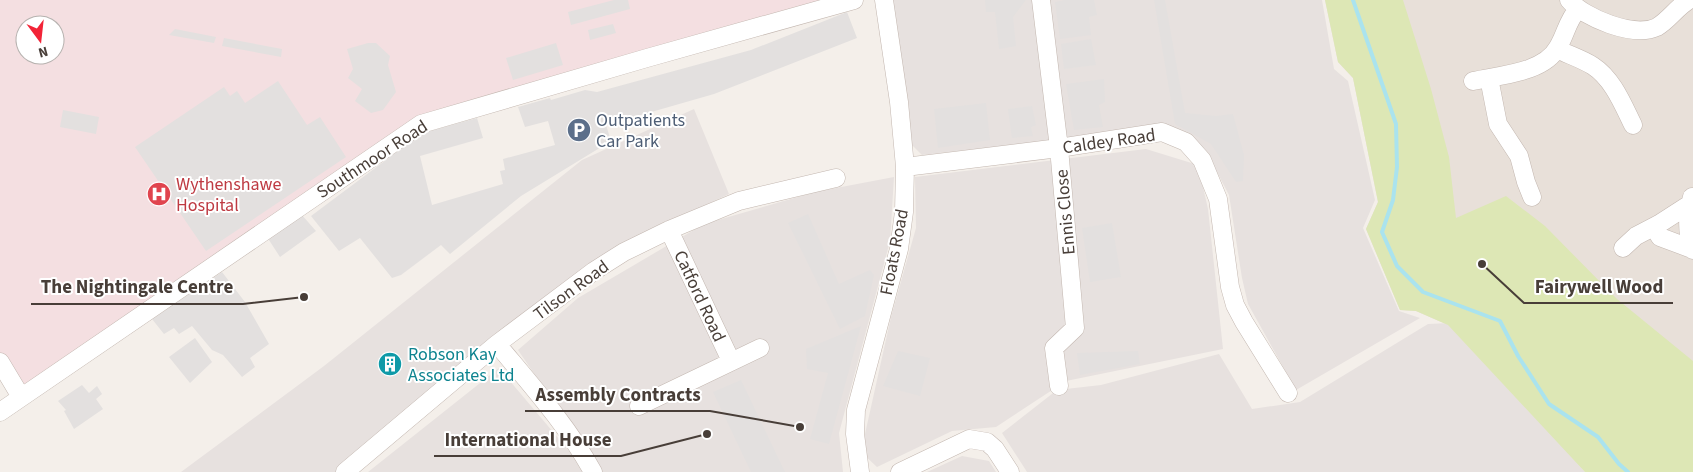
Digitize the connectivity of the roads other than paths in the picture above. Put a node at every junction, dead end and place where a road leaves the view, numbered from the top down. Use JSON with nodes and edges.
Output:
{"nodes":[{"id":1,"x":854,"y":0,"type":"edge"},
{"id":2,"x":884,"y":0,"type":"edge"},
{"id":3,"x":1041,"y":0,"type":"edge"},
{"id":4,"x":1689,"y":0,"type":"edge"},
{"id":5,"x":1573,"y":5,"type":"edge"},
{"id":6,"x":1557,"y":49,"type":"junction"},
{"id":7,"x":1633,"y":125,"type":"dead end"},
{"id":8,"x":1059,"y":148,"type":"junction"},
{"id":9,"x":905,"y":167,"type":"junction"},
{"id":10,"x":836,"y":178,"type":"dead end"},
{"id":11,"x":1524,"y":189,"type":"dead end"},
{"id":12,"x":1691,"y":198,"type":"edge"},
{"id":13,"x":1654,"y":227,"type":"junction"},
{"id":14,"x":669,"y":230,"type":"junction"},
{"id":15,"x":1623,"y":248,"type":"dead end"},
{"id":16,"x":1693,"y":250,"type":"edge"},
{"id":17,"x":497,"y":344,"type":"junction"},
{"id":18,"x":760,"y":348,"type":"dead end"},
{"id":19,"x":0,"y":362,"type":"edge"},
{"id":20,"x":731,"y":362,"type":"junction"},
{"id":21,"x":1059,"y":386,"type":"dead end"},
{"id":22,"x":1288,"y":393,"type":"dead end"},
{"id":23,"x":21,"y":397,"type":"junction"},
{"id":24,"x":639,"y":406,"type":"dead end"},
{"id":25,"x":0,"y":412,"type":"edge"},
{"id":26,"x":345,"y":472,"type":"edge"},
{"id":27,"x":593,"y":472,"type":"edge"},
{"id":28,"x":860,"y":472,"type":"edge"},
{"id":29,"x":900,"y":472,"type":"edge"},
{"id":30,"x":1010,"y":472,"type":"edge"}],
"edges":[{"from":1,"to":23,"type":"street","name":"Southmoor Road"},
{"from":2,"to":9,"type":"street","name":"Floats Road"},
{"from":3,"to":8,"type":"street","name":"Ennis Close"},
{"from":4,"to":5,"type":"street"},
{"from":5,"to":6,"type":"street"},
{"from":6,"to":7,"type":"street"},
{"from":6,"to":11,"type":"street"},
{"from":8,"to":9,"type":"street","name":"Caldey Road"},
{"from":8,"to":21,"type":"street","name":"Ennis Close"},
{"from":8,"to":22,"type":"street","name":"Caldey Road"},
{"from":9,"to":28,"type":"street","name":"Floats Road"},
{"from":10,"to":14,"type":"street","name":"Tilson Road"},
{"from":12,"to":13,"type":"street"},
{"from":12,"to":16,"type":"street"},
{"from":13,"to":15,"type":"street"},
{"from":13,"to":16,"type":"street"},
{"from":14,"to":17,"type":"street","name":"Tilson Road"},
{"from":14,"to":20,"type":"street","name":"Catford Road"},
{"from":17,"to":26,"type":"street","name":"Tilson Road"},
{"from":17,"to":27,"type":"street"},
{"from":18,"to":20,"type":"street","name":"Catford Road"},
{"from":19,"to":23,"type":"street"},
{"from":20,"to":24,"type":"street","name":"Catford Road"},
{"from":23,"to":25,"type":"street","name":"Southmoor Road"},
{"from":29,"to":30,"type":"street"}]}
